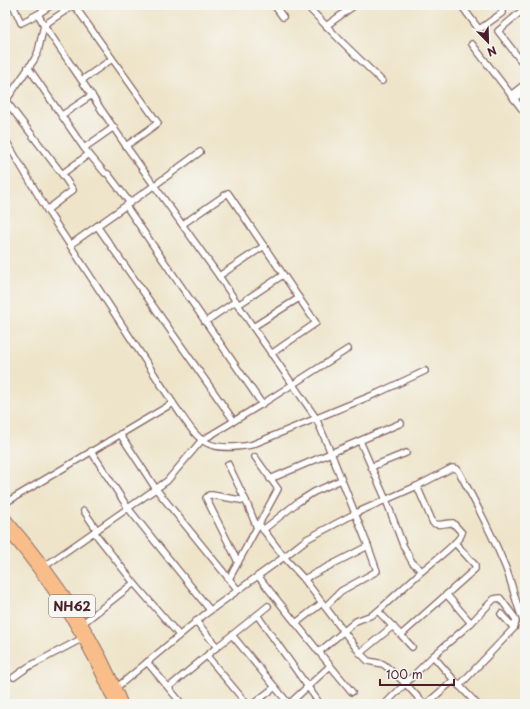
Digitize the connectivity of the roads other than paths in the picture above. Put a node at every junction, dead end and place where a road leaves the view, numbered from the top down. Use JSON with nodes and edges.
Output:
{"nodes":[{"id":1,"x":13,"y":5,"type":"edge"},
{"id":2,"x":74,"y":5,"type":"edge"},
{"id":3,"x":274,"y":5,"type":"edge"},
{"id":4,"x":306,"y":5,"type":"edge"},
{"id":5,"x":355,"y":5,"type":"edge"},
{"id":6,"x":461,"y":5,"type":"edge"},
{"id":7,"x":499,"y":5,"type":"edge"},
{"id":8,"x":50,"y":6,"type":"edge"},
{"id":9,"x":523,"y":8,"type":"edge"},
{"id":10,"x":38,"y":14,"type":"junction"},
{"id":11,"x":283,"y":17,"type":"dead end"},
{"id":12,"x":44,"y":25,"type":"junction"},
{"id":13,"x":326,"y":26,"type":"junction"},
{"id":14,"x":472,"y":44,"type":"dead end"},
{"id":15,"x":112,"y":59,"type":"junction"},
{"id":16,"x":525,"y":66,"type":"edge"},
{"id":17,"x":28,"y":67,"type":"junction"},
{"id":18,"x":82,"y":80,"type":"junction"},
{"id":19,"x":382,"y":81,"type":"dead end"},
{"id":20,"x":525,"y":84,"type":"edge"},
{"id":21,"x":525,"y":90,"type":"edge"},
{"id":22,"x":92,"y":95,"type":"junction"},
{"id":23,"x":512,"y":97,"type":"junction"},
{"id":24,"x":5,"y":102,"type":"edge"},
{"id":25,"x":525,"y":113,"type":"edge"},
{"id":26,"x":62,"y":116,"type":"junction"},
{"id":27,"x":114,"y":128,"type":"junction"},
{"id":28,"x":5,"y":139,"type":"edge"},
{"id":29,"x":126,"y":146,"type":"junction"},
{"id":30,"x":84,"y":148,"type":"junction"},
{"id":31,"x":200,"y":152,"type":"dead end"},
{"id":32,"x":88,"y":154,"type":"junction"},
{"id":33,"x":62,"y":174,"type":"junction"},
{"id":34,"x":155,"y":185,"type":"junction"},
{"id":35,"x":128,"y":205,"type":"junction"},
{"id":36,"x":47,"y":210,"type":"junction"},
{"id":37,"x":182,"y":224,"type":"junction"},
{"id":38,"x":97,"y":226,"type":"junction"},
{"id":39,"x":70,"y":245,"type":"junction"},
{"id":40,"x":264,"y":246,"type":"junction"},
{"id":41,"x":283,"y":275,"type":"junction"},
{"id":42,"x":219,"y":276,"type":"junction"},
{"id":43,"x":299,"y":298,"type":"junction"},
{"id":44,"x":237,"y":303,"type":"junction"},
{"id":45,"x":205,"y":322,"type":"junction"},
{"id":46,"x":253,"y":327,"type":"junction"},
{"id":47,"x":348,"y":349,"type":"dead end"},
{"id":48,"x":271,"y":354,"type":"junction"},
{"id":49,"x":425,"y":371,"type":"dead end"},
{"id":50,"x":293,"y":385,"type":"junction"},
{"id":51,"x":174,"y":403,"type":"junction"},
{"id":52,"x":262,"y":404,"type":"junction"},
{"id":53,"x":316,"y":418,"type":"junction"},
{"id":54,"x":234,"y":421,"type":"junction"},
{"id":55,"x":401,"y":423,"type":"dead end"},
{"id":56,"x":120,"y":434,"type":"junction"},
{"id":57,"x":201,"y":441,"type":"junction"},
{"id":58,"x":360,"y":441,"type":"junction"},
{"id":59,"x":91,"y":451,"type":"junction"},
{"id":60,"x":331,"y":453,"type":"junction"},
{"id":61,"x":406,"y":453,"type":"dead end"},
{"id":62,"x":255,"y":458,"type":"dead end"},
{"id":63,"x":228,"y":464,"type":"dead end"},
{"id":64,"x":371,"y":468,"type":"junction"},
{"id":65,"x":270,"y":479,"type":"junction"},
{"id":66,"x":341,"y":480,"type":"junction"},
{"id":67,"x":417,"y":486,"type":"junction"},
{"id":68,"x":156,"y":489,"type":"junction"},
{"id":69,"x":386,"y":500,"type":"junction"},
{"id":70,"x":246,"y":501,"type":"junction"},
{"id":71,"x":5,"y":503,"type":"edge"},
{"id":72,"x":128,"y":508,"type":"junction"},
{"id":73,"x":84,"y":511,"type":"dead end"},
{"id":74,"x":356,"y":513,"type":"junction"},
{"id":75,"x":5,"y":517,"type":"edge"},
{"id":76,"x":258,"y":526,"type":"junction"},
{"id":77,"x":5,"y":528,"type":"edge"},
{"id":78,"x":263,"y":530,"type":"junction"},
{"id":79,"x":96,"y":531,"type":"junction"},
{"id":80,"x":455,"y":543,"type":"junction"},
{"id":81,"x":368,"y":546,"type":"junction"},
{"id":82,"x":284,"y":556,"type":"junction"},
{"id":83,"x":238,"y":562,"type":"junction"},
{"id":84,"x":44,"y":566,"type":"junction"},
{"id":85,"x":422,"y":571,"type":"junction"},
{"id":86,"x":258,"y":576,"type":"junction"},
{"id":87,"x":229,"y":578,"type":"junction"},
{"id":88,"x":304,"y":579,"type":"junction"},
{"id":89,"x":134,"y":583,"type":"junction"},
{"id":90,"x":238,"y":590,"type":"junction"},
{"id":91,"x":447,"y":595,"type":"junction"},
{"id":92,"x":323,"y":605,"type":"junction"},
{"id":93,"x":268,"y":606,"type":"dead end"},
{"id":94,"x":210,"y":610,"type":"junction"},
{"id":95,"x":378,"y":611,"type":"junction"},
{"id":96,"x":501,"y":614,"type":"dead end"},
{"id":97,"x":257,"y":615,"type":"junction"},
{"id":98,"x":196,"y":621,"type":"junction"},
{"id":99,"x":83,"y":623,"type":"junction"},
{"id":100,"x":296,"y":623,"type":"junction"},
{"id":101,"x":471,"y":623,"type":"junction"},
{"id":102,"x":525,"y":625,"type":"edge"},
{"id":103,"x":393,"y":626,"type":"junction"},
{"id":104,"x":514,"y":628,"type":"junction"},
{"id":105,"x":343,"y":632,"type":"junction"},
{"id":106,"x":179,"y":635,"type":"junction"},
{"id":107,"x":232,"y":635,"type":"junction"},
{"id":108,"x":401,"y":635,"type":"junction"},
{"id":109,"x":83,"y":638,"type":"junction"},
{"id":110,"x":217,"y":647,"type":"junction"},
{"id":111,"x":412,"y":647,"type":"dead end"},
{"id":112,"x":319,"y":652,"type":"junction"},
{"id":113,"x":360,"y":653,"type":"junction"},
{"id":114,"x":207,"y":656,"type":"junction"},
{"id":115,"x":433,"y":656,"type":"junction"},
{"id":116,"x":147,"y":662,"type":"junction"},
{"id":117,"x":330,"y":666,"type":"junction"},
{"id":118,"x":14,"y":677,"type":"dead end"},
{"id":119,"x":454,"y":680,"type":"junction"},
{"id":120,"x":405,"y":683,"type":"junction"},
{"id":121,"x":308,"y":686,"type":"junction"},
{"id":122,"x":459,"y":686,"type":"junction"},
{"id":123,"x":169,"y":687,"type":"junction"},
{"id":124,"x":275,"y":687,"type":"junction"},
{"id":125,"x":116,"y":688,"type":"junction"},
{"id":126,"x":352,"y":692,"type":"dead end"},
{"id":127,"x":114,"y":704,"type":"edge"},
{"id":128,"x":123,"y":704,"type":"edge"},
{"id":129,"x":182,"y":704,"type":"edge"},
{"id":130,"x":247,"y":704,"type":"edge"},
{"id":131,"x":253,"y":704,"type":"edge"},
{"id":132,"x":289,"y":704,"type":"edge"},
{"id":133,"x":320,"y":704,"type":"edge"},
{"id":134,"x":385,"y":704,"type":"edge"},
{"id":135,"x":425,"y":704,"type":"edge"},
{"id":136,"x":477,"y":704,"type":"edge"}],
"edges":[{"from":1,"to":10,"type":"street"},
{"from":2,"to":12,"type":"street"},
{"from":2,"to":15,"type":"street"},
{"from":3,"to":11,"type":"street"},
{"from":4,"to":13,"type":"street"},
{"from":5,"to":13,"type":"street"},
{"from":6,"to":7,"type":"street"},
{"from":8,"to":10,"type":"street"},
{"from":9,"to":16,"type":"street"},
{"from":10,"to":12,"type":"street"},
{"from":12,"to":17,"type":"street"},
{"from":12,"to":18,"type":"street"},
{"from":13,"to":19,"type":"street"},
{"from":14,"to":23,"type":"street"},
{"from":15,"to":18,"type":"street"},
{"from":15,"to":29,"type":"street"},
{"from":17,"to":24,"type":"street"},
{"from":17,"to":26,"type":"street"},
{"from":18,"to":22,"type":"street"},
{"from":20,"to":23,"type":"street"},
{"from":21,"to":23,"type":"street"},
{"from":22,"to":26,"type":"street"},
{"from":22,"to":27,"type":"street"},
{"from":23,"to":25,"type":"street"},
{"from":24,"to":33,"type":"street"},
{"from":26,"to":30,"type":"street"},
{"from":27,"to":29,"type":"street"},
{"from":27,"to":30,"type":"street"},
{"from":28,"to":36,"type":"street"},
{"from":29,"to":34,"type":"street"},
{"from":30,"to":32,"type":"street"},
{"from":31,"to":34,"type":"street"},
{"from":32,"to":33,"type":"street"},
{"from":32,"to":35,"type":"street"},
{"from":33,"to":36,"type":"street"},
{"from":34,"to":35,"type":"street"},
{"from":34,"to":37,"type":"street"},
{"from":35,"to":38,"type":"street"},
{"from":35,"to":45,"type":"street"},
{"from":36,"to":39,"type":"street"},
{"from":37,"to":40,"type":"street"},
{"from":37,"to":42,"type":"street"},
{"from":38,"to":39,"type":"street"},
{"from":38,"to":54,"type":"street"},
{"from":39,"to":51,"type":"street"},
{"from":40,"to":41,"type":"street"},
{"from":40,"to":42,"type":"street"},
{"from":41,"to":43,"type":"street"},
{"from":41,"to":44,"type":"street"},
{"from":42,"to":44,"type":"street"},
{"from":43,"to":46,"type":"street"},
{"from":43,"to":48,"type":"street"},
{"from":44,"to":45,"type":"street"},
{"from":44,"to":46,"type":"street"},
{"from":45,"to":52,"type":"street"},
{"from":46,"to":48,"type":"street"},
{"from":47,"to":50,"type":"street"},
{"from":48,"to":50,"type":"street"},
{"from":49,"to":53,"type":"street"},
{"from":50,"to":52,"type":"street"},
{"from":50,"to":53,"type":"street"},
{"from":51,"to":56,"type":"street"},
{"from":51,"to":57,"type":"street"},
{"from":52,"to":54,"type":"street"},
{"from":53,"to":57,"type":"street"},
{"from":53,"to":60,"type":"street"},
{"from":54,"to":57,"type":"street"},
{"from":55,"to":58,"type":"street"},
{"from":56,"to":59,"type":"street"},
{"from":56,"to":68,"type":"street"},
{"from":57,"to":68,"type":"street"},
{"from":58,"to":60,"type":"street"},
{"from":58,"to":64,"type":"street"},
{"from":59,"to":71,"type":"street"},
{"from":59,"to":72,"type":"street"},
{"from":60,"to":65,"type":"street"},
{"from":60,"to":66,"type":"street"},
{"from":61,"to":64,"type":"street"},
{"from":62,"to":65,"type":"street"},
{"from":63,"to":70,"type":"street"},
{"from":64,"to":69,"type":"street"},
{"from":65,"to":76,"type":"street"},
{"from":66,"to":74,"type":"street"},
{"from":66,"to":78,"type":"street"},
{"from":67,"to":69,"type":"street"},
{"from":67,"to":80,"type":"street"},
{"from":67,"to":102,"type":"street"},
{"from":68,"to":72,"type":"street"},
{"from":68,"to":87,"type":"street"},
{"from":69,"to":74,"type":"street"},
{"from":69,"to":85,"type":"street"},
{"from":70,"to":76,"type":"street"},
{"from":70,"to":83,"type":"street"},
{"from":72,"to":79,"type":"street"},
{"from":72,"to":94,"type":"street"},
{"from":73,"to":79,"type":"street"},
{"from":74,"to":81,"type":"street"},
{"from":74,"to":82,"type":"street"},
{"from":75,"to":84,"type":"highway","number":"NH62"},
{"from":76,"to":78,"type":"street"},
{"from":76,"to":83,"type":"street"},
{"from":77,"to":109,"type":"highway","number":"NH62"},
{"from":78,"to":82,"type":"street"},
{"from":79,"to":84,"type":"street"},
{"from":79,"to":89,"type":"street"},
{"from":80,"to":85,"type":"street"},
{"from":80,"to":91,"type":"street"},
{"from":81,"to":88,"type":"street"},
{"from":81,"to":92,"type":"street"},
{"from":82,"to":86,"type":"street"},
{"from":82,"to":88,"type":"street"},
{"from":83,"to":87,"type":"street"},
{"from":84,"to":99,"type":"highway","number":"NH62"},
{"from":85,"to":95,"type":"street"},
{"from":86,"to":90,"type":"street"},
{"from":86,"to":100,"type":"street"},
{"from":87,"to":90,"type":"street"},
{"from":88,"to":92,"type":"street"},
{"from":89,"to":99,"type":"street"},
{"from":89,"to":106,"type":"street"},
{"from":90,"to":94,"type":"street"},
{"from":91,"to":101,"type":"street"},
{"from":91,"to":108,"type":"street"},
{"from":92,"to":100,"type":"street"},
{"from":92,"to":105,"type":"street"},
{"from":93,"to":97,"type":"street"},
{"from":94,"to":98,"type":"street"},
{"from":95,"to":103,"type":"street"},
{"from":95,"to":105,"type":"street"},
{"from":96,"to":104,"type":"street"},
{"from":97,"to":107,"type":"street"},
{"from":97,"to":121,"type":"street"},
{"from":98,"to":106,"type":"street"},
{"from":98,"to":110,"type":"street"},
{"from":99,"to":125,"type":"highway","number":"NH62"},
{"from":100,"to":112,"type":"street"},
{"from":101,"to":104,"type":"street"},
{"from":101,"to":115,"type":"street"},
{"from":103,"to":108,"type":"street"},
{"from":103,"to":113,"type":"street"},
{"from":104,"to":122,"type":"street"},
{"from":105,"to":112,"type":"street"},
{"from":105,"to":113,"type":"street"},
{"from":106,"to":116,"type":"street"},
{"from":107,"to":110,"type":"street"},
{"from":107,"to":124,"type":"street"},
{"from":108,"to":111,"type":"street"},
{"from":109,"to":118,"type":"street"},
{"from":109,"to":127,"type":"highway","number":"NH62"},
{"from":110,"to":114,"type":"street"},
{"from":112,"to":117,"type":"street"},
{"from":113,"to":120,"type":"street"},
{"from":114,"to":123,"type":"street"},
{"from":114,"to":130,"type":"street"},
{"from":115,"to":119,"type":"street"},
{"from":115,"to":120,"type":"street"},
{"from":116,"to":123,"type":"street"},
{"from":116,"to":125,"type":"street"},
{"from":117,"to":121,"type":"street"},
{"from":117,"to":126,"type":"street"},
{"from":119,"to":122,"type":"street"},
{"from":119,"to":135,"type":"street"},
{"from":120,"to":134,"type":"street"},
{"from":120,"to":135,"type":"street"},
{"from":121,"to":132,"type":"street"},
{"from":121,"to":133,"type":"street"},
{"from":122,"to":136,"type":"street"},
{"from":123,"to":129,"type":"street"},
{"from":124,"to":131,"type":"street"},
{"from":124,"to":132,"type":"street"},
{"from":125,"to":128,"type":"highway","number":"NH62"}]}
